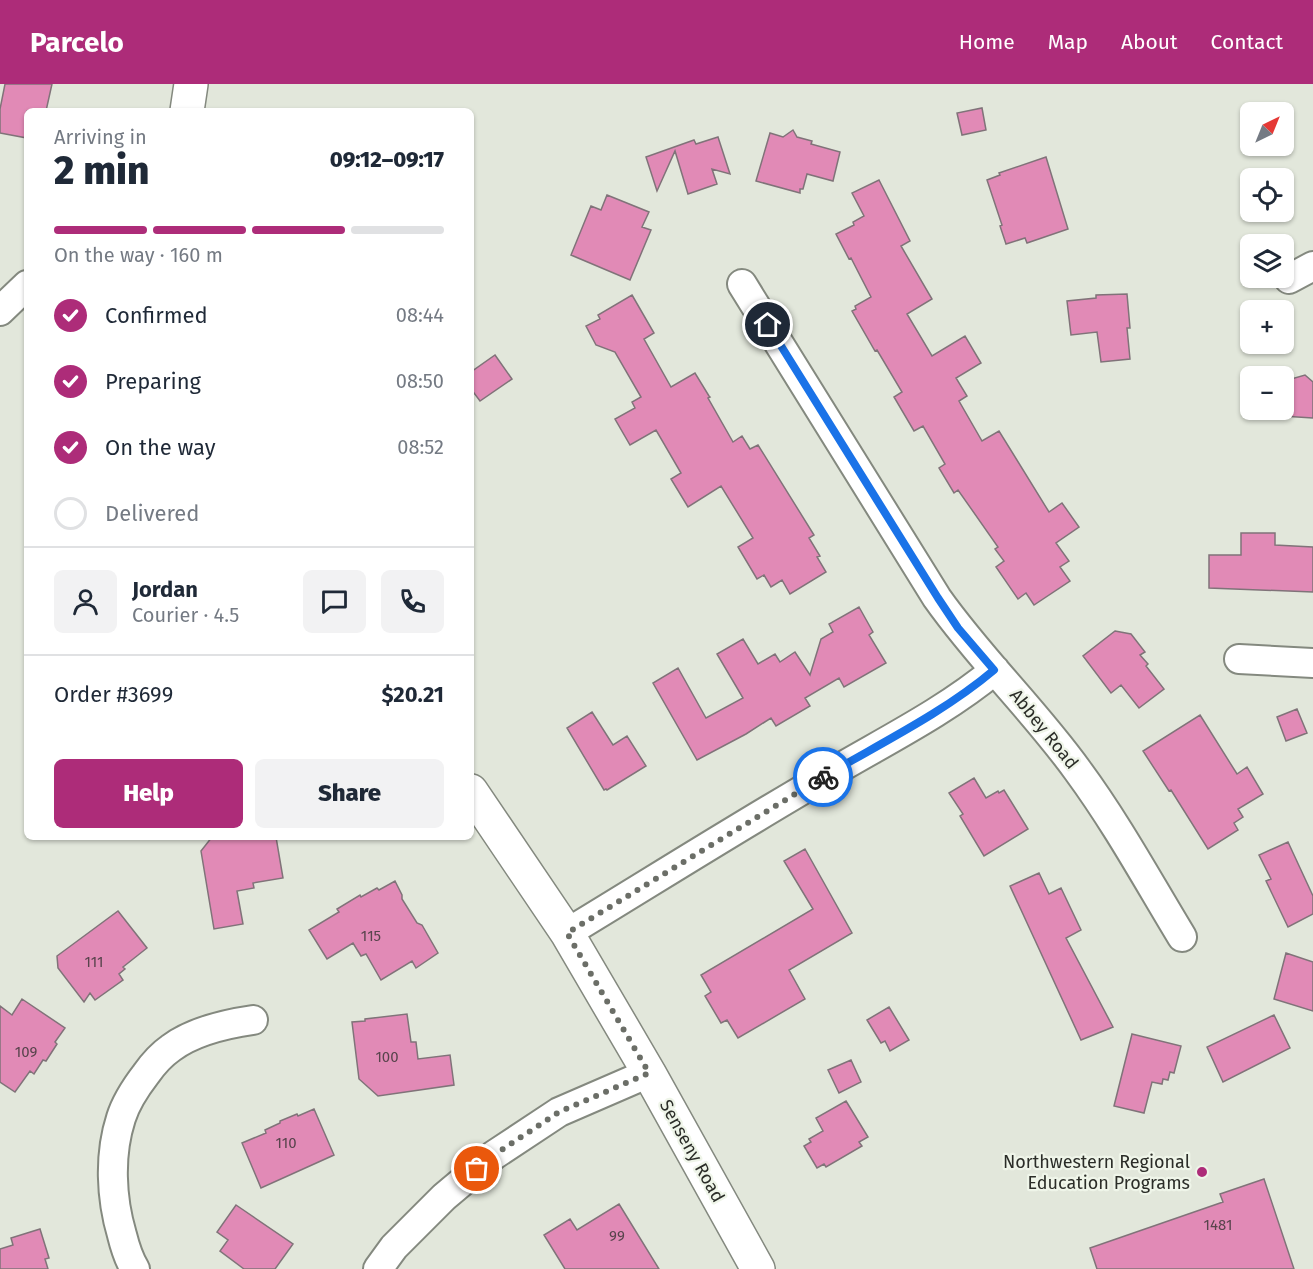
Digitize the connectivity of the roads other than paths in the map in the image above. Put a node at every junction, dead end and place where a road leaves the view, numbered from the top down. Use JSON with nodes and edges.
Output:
{"nodes":[{"id":1,"x":191,"y":84,"type":"edge"},
{"id":2,"x":187,"y":108,"type":"edge"},
{"id":3,"x":742,"y":284,"type":"dead end"},
{"id":4,"x":24,"y":288,"type":"edge"},
{"id":5,"x":0,"y":311,"type":"edge"},
{"id":6,"x":1239,"y":659,"type":"dead end"},
{"id":7,"x":1313,"y":663,"type":"edge"},
{"id":8,"x":994,"y":670,"type":"junction"},
{"id":9,"x":474,"y":795,"type":"edge"},
{"id":10,"x":567,"y":933,"type":"junction"},
{"id":11,"x":1182,"y":937,"type":"dead end"},
{"id":12,"x":253,"y":1020,"type":"dead end"},
{"id":13,"x":649,"y":1073,"type":"junction"},
{"id":14,"x":135,"y":1269,"type":"edge"},
{"id":15,"x":378,"y":1269,"type":"edge"},
{"id":16,"x":758,"y":1269,"type":"edge"}],
"edges":[{"from":1,"to":2,"type":"main road"},
{"from":3,"to":8,"type":"street","name":"Abbey Road"},
{"from":4,"to":5,"type":"street"},
{"from":6,"to":7,"type":"street"},
{"from":8,"to":10,"type":"street"},
{"from":8,"to":11,"type":"street","name":"Abbey Road"},
{"from":9,"to":10,"type":"main road","name":"Senseny Road"},
{"from":10,"to":13,"type":"main road","name":"Senseny Road"},
{"from":12,"to":14,"type":"street"},
{"from":13,"to":15,"type":"street"},
{"from":13,"to":16,"type":"main road","name":"Senseny Road"}]}
